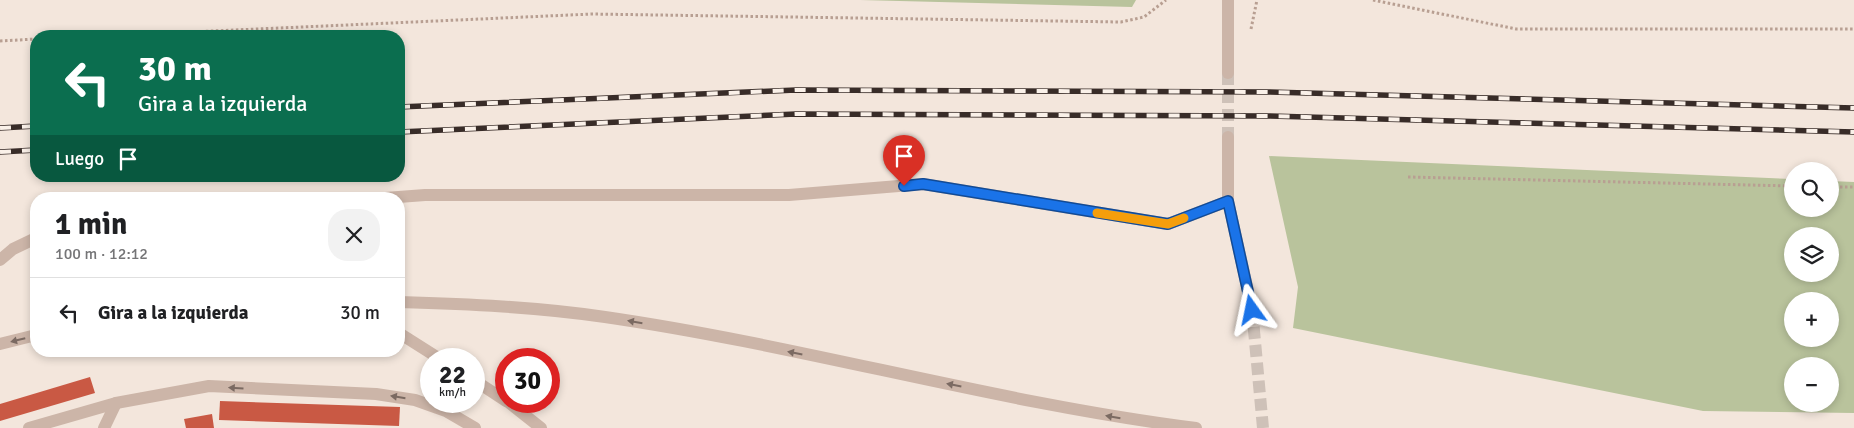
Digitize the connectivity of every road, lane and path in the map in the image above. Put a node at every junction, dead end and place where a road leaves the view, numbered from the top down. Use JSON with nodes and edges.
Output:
{"nodes":[{"id":1,"x":1166,"y":0,"type":"edge"},
{"id":2,"x":1228,"y":0,"type":"edge"},
{"id":3,"x":1373,"y":0,"type":"edge"},
{"id":4,"x":1854,"y":29,"type":"edge"},
{"id":5,"x":235,"y":30,"type":"edge"},
{"id":6,"x":30,"y":39,"type":"edge"},
{"id":7,"x":0,"y":41,"type":"edge"},
{"id":8,"x":1228,"y":72,"type":"tunnel mouth"},
{"id":9,"x":1228,"y":137,"type":"tunnel mouth"},
{"id":10,"x":1408,"y":176,"type":"dead end"},
{"id":11,"x":1784,"y":186,"type":"edge"},
{"id":12,"x":1839,"y":187,"type":"edge"},
{"id":13,"x":1854,"y":187,"type":"edge"},
{"id":14,"x":405,"y":197,"type":"edge"},
{"id":15,"x":1228,"y":201,"type":"junction"},
{"id":16,"x":30,"y":241,"type":"edge"},
{"id":17,"x":0,"y":260,"type":"edge"},
{"id":18,"x":405,"y":302,"type":"edge"},
{"id":19,"x":1252,"y":310,"type":"tunnel mouth"},
{"id":20,"x":30,"y":336,"type":"edge"},
{"id":21,"x":405,"y":337,"type":"edge"},
{"id":22,"x":0,"y":344,"type":"edge"},
{"id":23,"x":423,"y":348,"type":"edge"},
{"id":24,"x":116,"y":403,"type":"junction"},
{"id":25,"x":522,"y":413,"type":"edge"},
{"id":26,"x":29,"y":428,"type":"edge"},
{"id":27,"x":104,"y":428,"type":"edge"},
{"id":28,"x":475,"y":428,"type":"edge"},
{"id":29,"x":541,"y":428,"type":"edge"},
{"id":30,"x":1196,"y":428,"type":"edge"}],
"edges":[{"from":1,"to":5,"type":"path"},
{"from":2,"to":8,"type":"street"},
{"from":3,"to":4,"type":"path"},
{"from":6,"to":7,"type":"path"},
{"from":9,"to":15,"type":"street"},
{"from":10,"to":11,"type":"path"},
{"from":12,"to":13,"type":"path"},
{"from":14,"to":15,"type":"street"},
{"from":15,"to":19,"type":"street"},
{"from":16,"to":17,"type":"street"},
{"from":30,"to":18,"type":"street","one_way":true},
{"from":20,"to":22,"type":"street","one_way":true},
{"from":21,"to":23,"type":"street"},
{"from":24,"to":26,"type":"street"},
{"from":24,"to":27,"type":"street"},
{"from":28,"to":24,"type":"street","one_way":true},
{"from":25,"to":29,"type":"street"}]}
